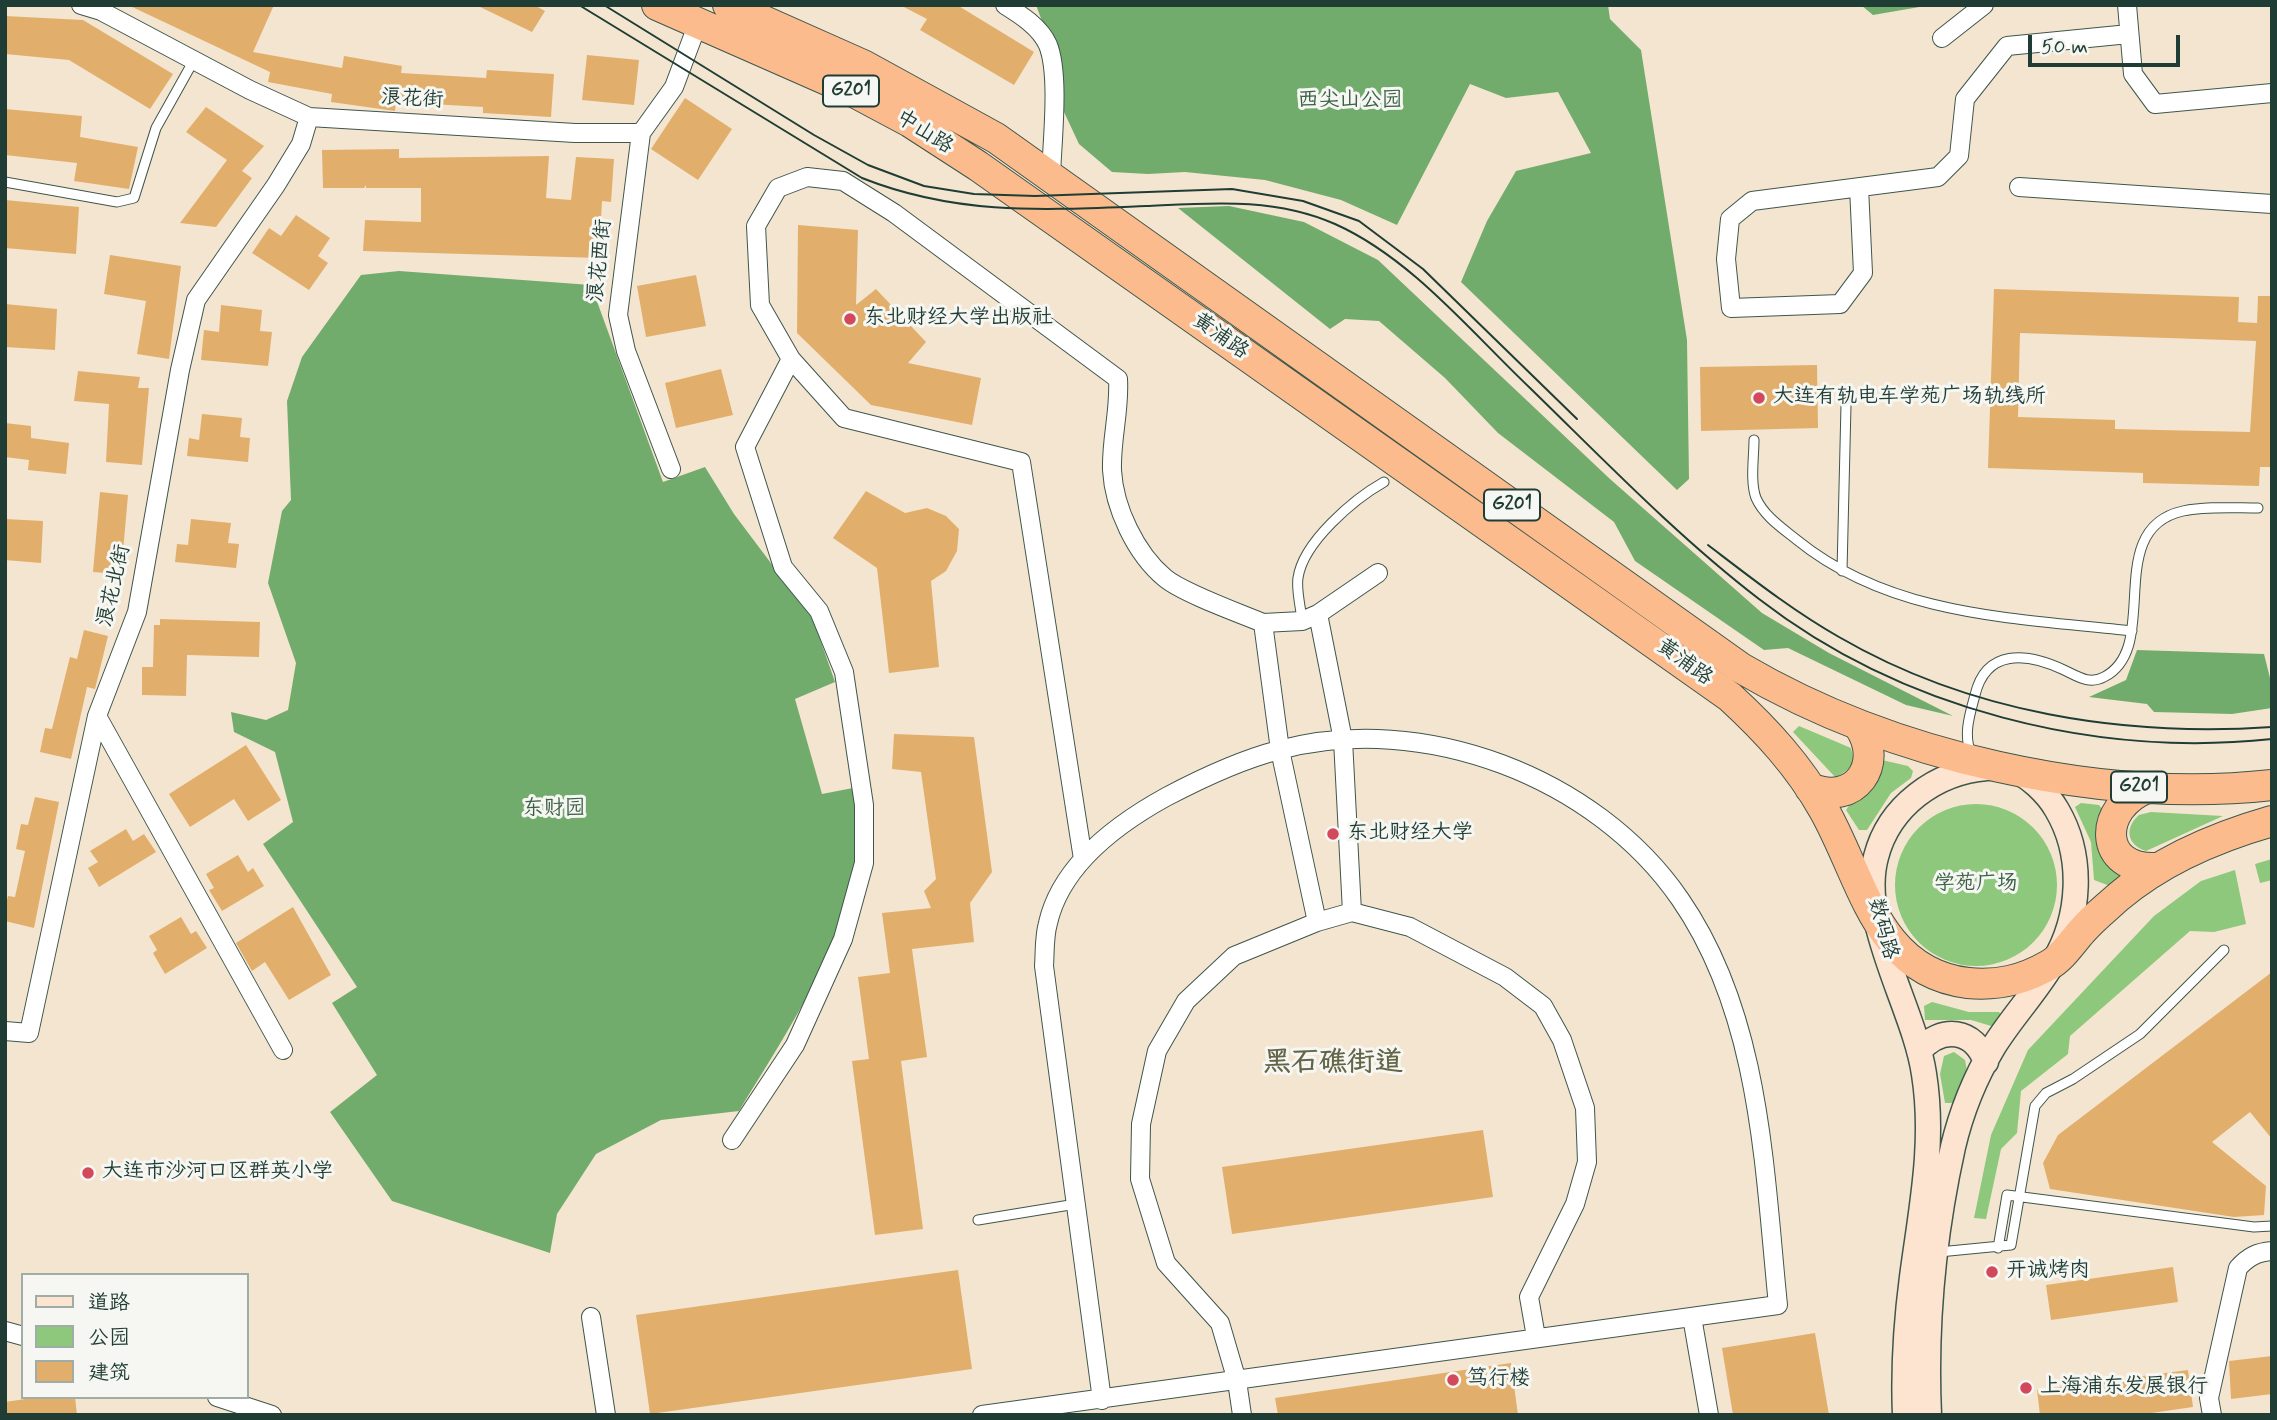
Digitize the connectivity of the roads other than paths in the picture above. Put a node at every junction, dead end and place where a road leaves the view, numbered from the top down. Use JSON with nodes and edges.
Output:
{"nodes":[{"id":1,"x":81,"y":5,"type":"edge"},
{"id":2,"x":657,"y":5,"type":"edge"},
{"id":3,"x":728,"y":5,"type":"edge"},
{"id":4,"x":1004,"y":5,"type":"edge"},
{"id":5,"x":1984,"y":5,"type":"edge"},
{"id":6,"x":2127,"y":5,"type":"edge"},
{"id":7,"x":698,"y":23,"type":"junction"},
{"id":8,"x":2129,"y":34,"type":"junction"},
{"id":9,"x":1942,"y":38,"type":"dead end"},
{"id":10,"x":194,"y":60,"type":"junction"},
{"id":11,"x":2272,"y":93,"type":"edge"},
{"id":12,"x":309,"y":117,"type":"junction"},
{"id":13,"x":641,"y":133,"type":"junction"},
{"id":14,"x":1051,"y":176,"type":"junction"},
{"id":15,"x":5,"y":182,"type":"edge"},
{"id":16,"x":1859,"y":187,"type":"junction"},
{"id":17,"x":2019,"y":187,"type":"dead end"},
{"id":18,"x":1031,"y":204,"type":"joint"},
{"id":19,"x":2272,"y":204,"type":"edge"},
{"id":20,"x":791,"y":359,"type":"junction"},
{"id":21,"x":1846,"y":404,"type":"dead end"},
{"id":22,"x":1754,"y":440,"type":"dead end"},
{"id":23,"x":671,"y":469,"type":"dead end"},
{"id":24,"x":1384,"y":482,"type":"dead end"},
{"id":25,"x":2258,"y":508,"type":"dead end"},
{"id":26,"x":1842,"y":572,"type":"junction"},
{"id":27,"x":1378,"y":573,"type":"dead end"},
{"id":28,"x":1310,"y":617,"type":"junction"},
{"id":29,"x":1263,"y":623,"type":"junction"},
{"id":30,"x":2132,"y":631,"type":"junction"},
{"id":31,"x":97,"y":716,"type":"junction"},
{"id":32,"x":1859,"y":726,"type":"junction"},
{"id":33,"x":1343,"y":740,"type":"junction"},
{"id":34,"x":1963,"y":749,"type":"junction"},
{"id":35,"x":1280,"y":750,"type":"junction"},
{"id":36,"x":2007,"y":767,"type":"junction"},
{"id":37,"x":2272,"y":785,"type":"edge"},
{"id":38,"x":1810,"y":788,"type":"junction"},
{"id":39,"x":2147,"y":788,"type":"junction"},
{"id":40,"x":2272,"y":821,"type":"edge"},
{"id":41,"x":1083,"y":859,"type":"junction"},
{"id":42,"x":2157,"y":868,"type":"junction"},
{"id":43,"x":1352,"y":912,"type":"junction"},
{"id":44,"x":1317,"y":922,"type":"junction"},
{"id":45,"x":1877,"y":923,"type":"junction"},
{"id":46,"x":2224,"y":950,"type":"dead end"},
{"id":47,"x":2053,"y":963,"type":"junction"},
{"id":48,"x":5,"y":1031,"type":"edge"},
{"id":49,"x":284,"y":1050,"type":"dead end"},
{"id":50,"x":1919,"y":1051,"type":"junction"},
{"id":51,"x":1986,"y":1062,"type":"junction"},
{"id":52,"x":732,"y":1140,"type":"dead end"},
{"id":53,"x":2019,"y":1196,"type":"junction"},
{"id":54,"x":1076,"y":1204,"type":"junction"},
{"id":55,"x":978,"y":1220,"type":"dead end"},
{"id":56,"x":2272,"y":1226,"type":"edge"},
{"id":57,"x":2272,"y":1251,"type":"edge"},
{"id":58,"x":1937,"y":1252,"type":"junction"},
{"id":59,"x":592,"y":1317,"type":"dead end"},
{"id":60,"x":1692,"y":1317,"type":"junction"},
{"id":61,"x":1536,"y":1337,"type":"junction"},
{"id":62,"x":1237,"y":1381,"type":"junction"},
{"id":63,"x":222,"y":1399,"type":"edge"},
{"id":64,"x":1102,"y":1400,"type":"junction"},
{"id":65,"x":1039,"y":1411,"type":"edge"},
{"id":66,"x":272,"y":1415,"type":"edge"},
{"id":67,"x":606,"y":1415,"type":"edge"},
{"id":68,"x":982,"y":1415,"type":"edge"},
{"id":69,"x":1242,"y":1415,"type":"edge"},
{"id":70,"x":1709,"y":1415,"type":"edge"},
{"id":71,"x":1905,"y":1415,"type":"edge"},
{"id":72,"x":1929,"y":1415,"type":"edge"},
{"id":73,"x":2212,"y":1415,"type":"edge"}],
"edges":[{"from":1,"to":10,"type":"street","name":"浪花街"},
{"from":2,"to":7,"type":"highway","name":"中山路","number":"G201"},
{"from":3,"to":14,"type":"highway","name":"中山路","number":"G201"},
{"from":4,"to":14,"type":"street"},
{"from":5,"to":9,"type":"street"},
{"from":6,"to":8,"type":"street"},
{"from":7,"to":13,"type":"street"},
{"from":7,"to":18,"type":"highway","name":"中山路","number":"G201"},
{"from":8,"to":11,"type":"street"},
{"from":8,"to":16,"type":"street"},
{"from":10,"to":12,"type":"street","name":"浪花街"},
{"from":10,"to":15,"type":"lane"},
{"from":12,"to":13,"type":"street","name":"浪花街"},
{"from":12,"to":31,"type":"street","name":"浪花北街"},
{"from":13,"to":23,"type":"street","name":"浪花西街"},
{"from":14,"to":32,"type":"highway","name":"黄浦路","number":"G201"},
{"from":16,"to":16,"type":"street"},
{"from":17,"to":19,"type":"street"},
{"from":18,"to":38,"type":"highway","name":"黄浦路","number":"G201"},
{"from":20,"to":29,"type":"street"},
{"from":20,"to":41,"type":"street"},
{"from":20,"to":52,"type":"street"},
{"from":21,"to":26,"type":"lane"},
{"from":22,"to":26,"type":"lane"},
{"from":24,"to":28,"type":"lane"},
{"from":25,"to":30,"type":"lane"},
{"from":26,"to":30,"type":"lane"},
{"from":27,"to":28,"type":"street"},
{"from":28,"to":29,"type":"street"},
{"from":28,"to":33,"type":"street"},
{"from":29,"to":35,"type":"street"},
{"from":30,"to":34,"type":"lane"},
{"from":31,"to":48,"type":"street","name":"浪花北街"},
{"from":31,"to":49,"type":"street"},
{"from":32,"to":34,"type":"highway","name":"黄浦路","number":"G201"},
{"from":32,"to":38,"type":"highway"},
{"from":33,"to":35,"type":"street"},
{"from":33,"to":43,"type":"street"},
{"from":33,"to":60,"type":"street"},
{"from":34,"to":36,"type":"highway","name":"黄浦路","number":"G201"},
{"from":35,"to":41,"type":"street"},
{"from":35,"to":44,"type":"street"},
{"from":36,"to":39,"type":"highway","name":"黄浦路","number":"G201"},
{"from":36,"to":45,"type":"main road","name":"数码路"},
{"from":36,"to":47,"type":"main road"},
{"from":37,"to":39,"type":"highway","name":"黄浦路","number":"G201"},
{"from":38,"to":45,"type":"highway","name":"黄浦路","number":"G201"},
{"from":39,"to":42,"type":"highway"},
{"from":40,"to":42,"type":"highway","name":"黄浦路","number":"G201"},
{"from":41,"to":54,"type":"street"},
{"from":42,"to":47,"type":"highway","name":"黄浦路","number":"G201"},
{"from":43,"to":44,"type":"street"},
{"from":43,"to":61,"type":"street"},
{"from":44,"to":62,"type":"street"},
{"from":45,"to":47,"type":"highway","name":"黄浦路","number":"G201"},
{"from":45,"to":50,"type":"main road","name":"数码路"},
{"from":46,"to":53,"type":"lane"},
{"from":47,"to":51,"type":"main road"},
{"from":50,"to":51,"type":"main road"},
{"from":50,"to":71,"type":"main road","name":"数码路"},
{"from":51,"to":58,"type":"main road"},
{"from":53,"to":56,"type":"lane"},
{"from":53,"to":58,"type":"lane"},
{"from":54,"to":55,"type":"lane"},
{"from":54,"to":64,"type":"street"},
{"from":57,"to":73,"type":"street"},
{"from":58,"to":72,"type":"main road"},
{"from":59,"to":67,"type":"street"},
{"from":60,"to":61,"type":"street"},
{"from":60,"to":70,"type":"street"},
{"from":61,"to":62,"type":"street"},
{"from":62,"to":64,"type":"street"},
{"from":62,"to":69,"type":"street"},
{"from":63,"to":66,"type":"street"},
{"from":64,"to":65,"type":"street"},
{"from":65,"to":68,"type":"street"}]}
